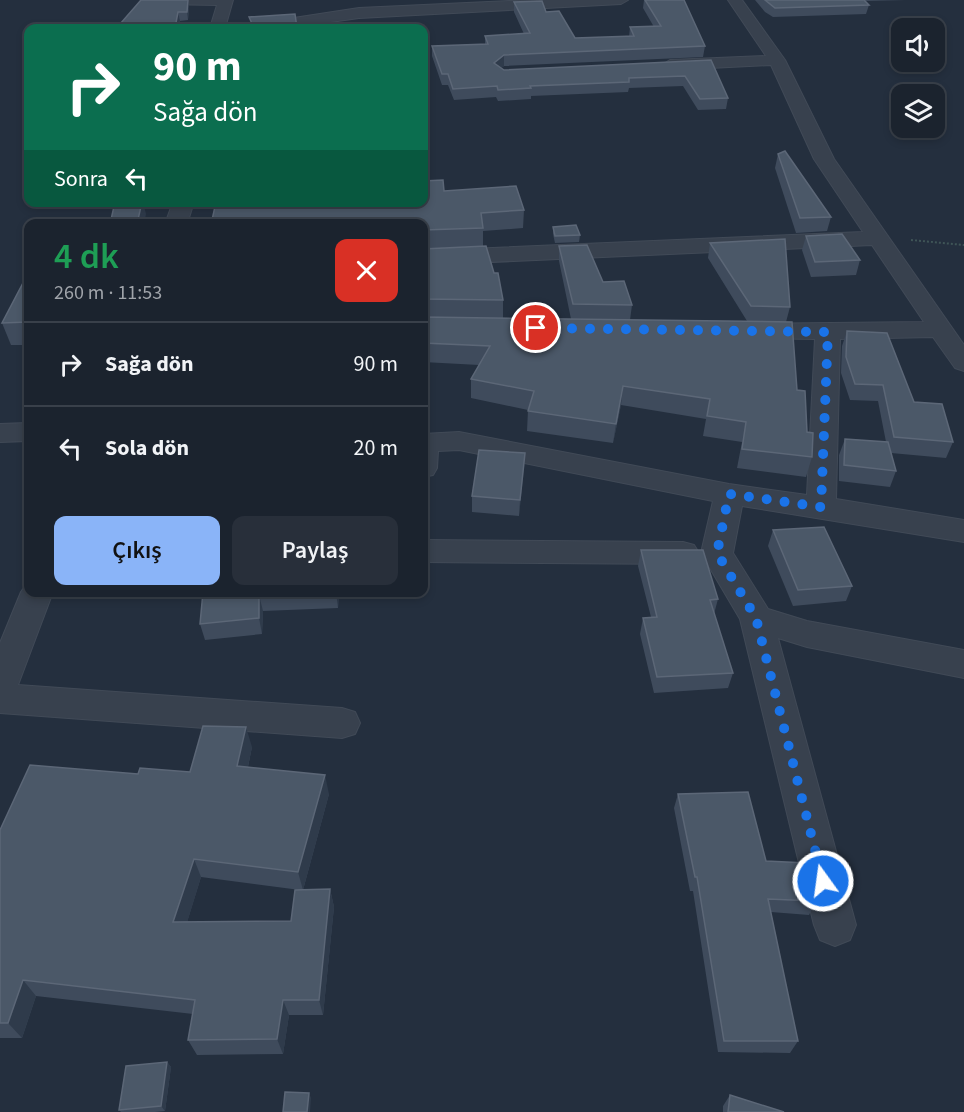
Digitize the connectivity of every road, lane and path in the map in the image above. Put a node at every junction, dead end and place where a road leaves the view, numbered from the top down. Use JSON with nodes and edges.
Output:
{"nodes":[{"id":1,"x":161,"y":0,"type":"edge"},
{"id":2,"x":226,"y":0,"type":"edge"},
{"id":3,"x":621,"y":0,"type":"edge"},
{"id":4,"x":735,"y":0,"type":"edge"},
{"id":5,"x":219,"y":24,"type":"edge"},
{"id":6,"x":287,"y":24,"type":"edge"},
{"id":7,"x":777,"y":60,"type":"junction"},
{"id":8,"x":658,"y":66,"type":"edge"},
{"id":9,"x":879,"y":238,"type":"junction"},
{"id":10,"x":964,"y":245,"type":"edge"},
{"id":11,"x":428,"y":258,"type":"edge"},
{"id":12,"x":941,"y":329,"type":"junction"},
{"id":13,"x":727,"y":331,"type":"edge"},
{"id":14,"x":828,"y":332,"type":"junction"},
{"id":15,"x":964,"y":363,"type":"edge"},
{"id":16,"x":24,"y":432,"type":"edge"},
{"id":17,"x":0,"y":433,"type":"edge"},
{"id":18,"x":428,"y":442,"type":"edge"},
{"id":19,"x":729,"y":494,"type":"junction"},
{"id":20,"x":821,"y":507,"type":"junction"},
{"id":21,"x":964,"y":531,"type":"edge"},
{"id":22,"x":428,"y":551,"type":"edge"},
{"id":23,"x":717,"y":553,"type":"junction"},
{"id":24,"x":35,"y":597,"type":"edge"},
{"id":25,"x":756,"y":618,"type":"junction"},
{"id":26,"x":964,"y":664,"type":"edge"},
{"id":27,"x":0,"y":686,"type":"edge"},
{"id":28,"x":0,"y":698,"type":"edge"},
{"id":29,"x":342,"y":723,"type":"dead end"},
{"id":30,"x":835,"y":925,"type":"dead end"}],
"edges":[{"from":1,"to":2,"type":"street"},
{"from":2,"to":5,"type":"street"},
{"from":3,"to":6,"type":"street"},
{"from":4,"to":7,"type":"street"},
{"from":7,"to":8,"type":"street"},
{"from":7,"to":9,"type":"street"},
{"from":9,"to":10,"type":"path"},
{"from":9,"to":11,"type":"street"},
{"from":9,"to":12,"type":"street"},
{"from":12,"to":14,"type":"street"},
{"from":12,"to":15,"type":"street"},
{"from":13,"to":14,"type":"street"},
{"from":14,"to":20,"type":"street"},
{"from":16,"to":17,"type":"street"},
{"from":18,"to":19,"type":"street"},
{"from":19,"to":20,"type":"street"},
{"from":19,"to":23,"type":"street"},
{"from":20,"to":21,"type":"street"},
{"from":22,"to":23,"type":"street"},
{"from":23,"to":25,"type":"street"},
{"from":24,"to":27,"type":"street"},
{"from":25,"to":26,"type":"street"},
{"from":25,"to":30,"type":"street"},
{"from":28,"to":29,"type":"street"}]}
